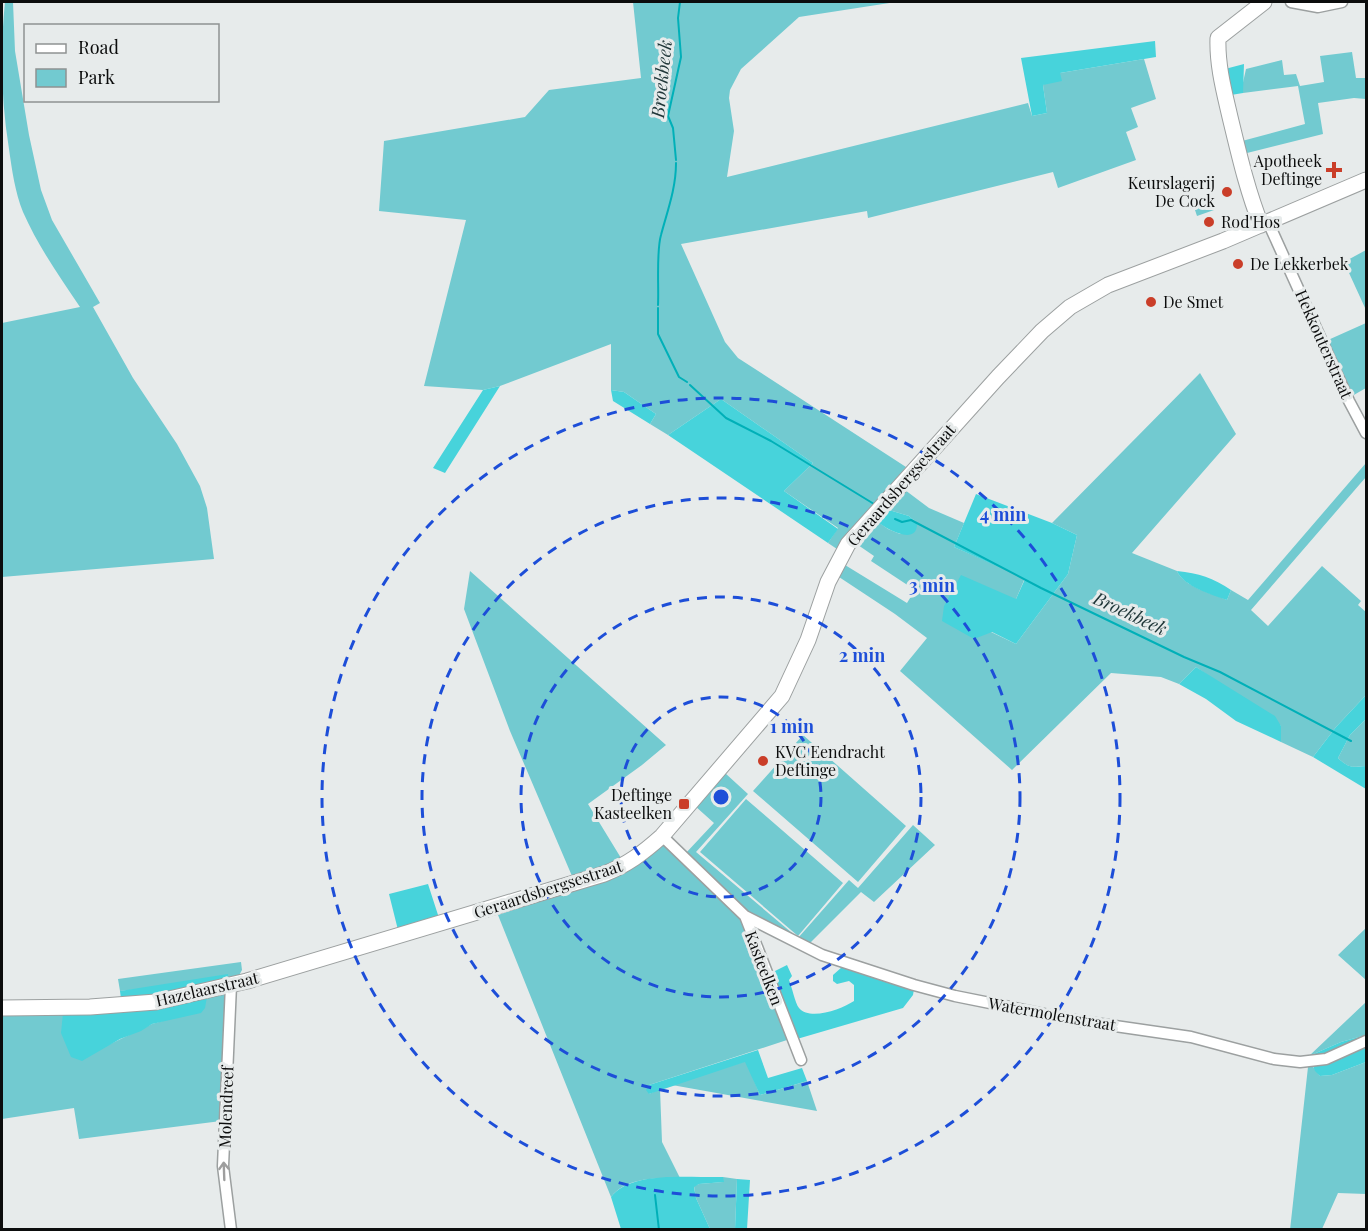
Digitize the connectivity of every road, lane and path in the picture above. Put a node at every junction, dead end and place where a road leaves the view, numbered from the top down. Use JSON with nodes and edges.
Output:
{"nodes":[{"id":1,"x":1264,"y":2,"type":"edge"},
{"id":2,"x":1291,"y":2,"type":"edge"},
{"id":3,"x":1342,"y":2,"type":"edge"},
{"id":4,"x":1366,"y":180,"type":"edge"},
{"id":5,"x":1264,"y":224,"type":"junction"},
{"id":6,"x":1366,"y":433,"type":"edge"},
{"id":7,"x":662,"y":836,"type":"junction"},
{"id":8,"x":744,"y":916,"type":"junction"},
{"id":9,"x":407,"y":933,"type":"joint"},
{"id":10,"x":231,"y":985,"type":"junction"},
{"id":11,"x":2,"y":1008,"type":"edge"},
{"id":12,"x":1366,"y":1041,"type":"edge"},
{"id":13,"x":801,"y":1060,"type":"dead end"},
{"id":14,"x":231,"y":1230,"type":"edge"}],
"edges":[{"from":1,"to":5,"type":"street"},
{"from":2,"to":3,"type":"street"},
{"from":4,"to":5,"type":"street","name":"Geraardsbergsestraat"},
{"from":5,"to":6,"type":"street","name":"Hekkouterstraat"},
{"from":5,"to":7,"type":"street","name":"Geraardsbergsestraat"},
{"from":7,"to":8,"type":"street","name":"Kasteelken"},
{"from":7,"to":9,"type":"street","name":"Geraardsbergsestraat"},
{"from":8,"to":12,"type":"street","name":"Watermolenstraat"},
{"from":8,"to":13,"type":"street","name":"Kasteelken"},
{"from":9,"to":10,"type":"street","name":"Hazelaarstraat"},
{"from":10,"to":11,"type":"street","name":"Hazelaarstraat"},
{"from":14,"to":10,"type":"street","name":"Molendreef","one_way":true}]}
